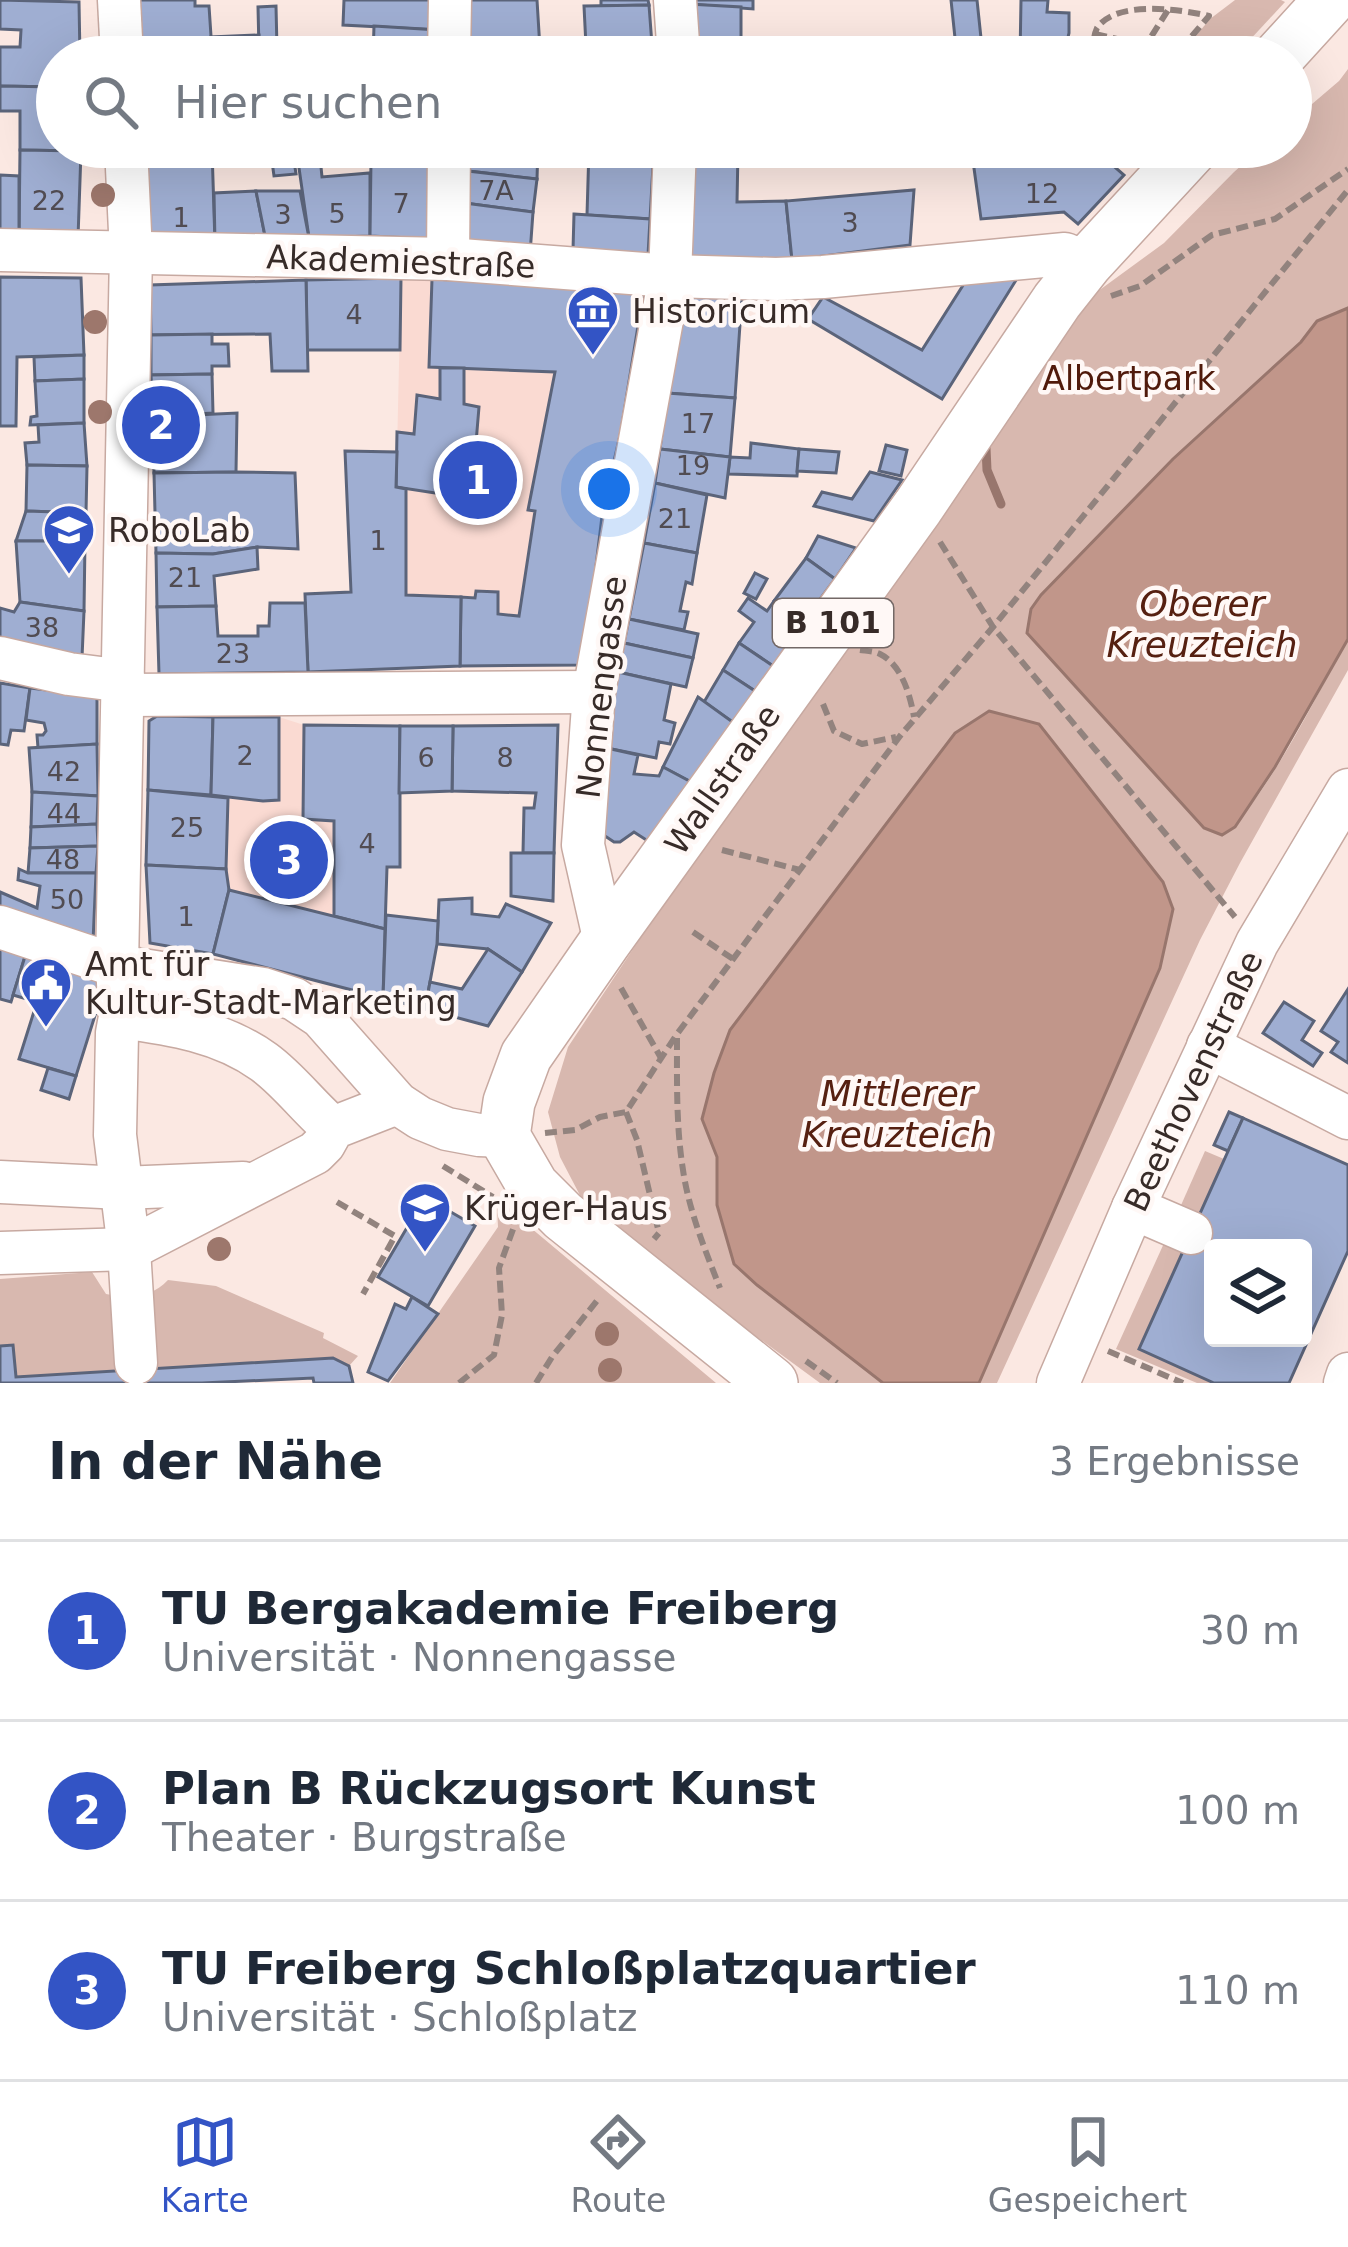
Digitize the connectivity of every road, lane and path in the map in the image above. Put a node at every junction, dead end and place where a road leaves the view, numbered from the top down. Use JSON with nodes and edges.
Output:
{"nodes":[{"id":1,"x":119,"y":0,"type":"edge"},
{"id":2,"x":450,"y":0,"type":"edge"},
{"id":3,"x":675,"y":0,"type":"edge"},
{"id":4,"x":1330,"y":0,"type":"edge"},
{"id":5,"x":1170,"y":8,"type":"junction"},
{"id":6,"x":1095,"y":34,"type":"joint"},
{"id":7,"x":121,"y":36,"type":"edge"},
{"id":8,"x":449,"y":36,"type":"edge"},
{"id":9,"x":678,"y":36,"type":"edge"},
{"id":10,"x":1104,"y":36,"type":"edge"},
{"id":11,"x":1151,"y":36,"type":"edge"},
{"id":12,"x":1192,"y":36,"type":"edge"},
{"id":13,"x":1297,"y":36,"type":"edge"},
{"id":14,"x":127,"y":168,"type":"edge"},
{"id":15,"x":449,"y":168,"type":"edge"},
{"id":16,"x":674,"y":168,"type":"edge"},
{"id":17,"x":1176,"y":168,"type":"edge"},
{"id":18,"x":1348,"y":169,"type":"edge"},
{"id":19,"x":1348,"y":190,"type":"edge"},
{"id":20,"x":0,"y":250,"type":"edge"},
{"id":21,"x":131,"y":253,"type":"junction"},
{"id":22,"x":448,"y":259,"type":"junction"},
{"id":23,"x":670,"y":275,"type":"junction"},
{"id":24,"x":1072,"y":282,"type":"junction"},
{"id":25,"x":918,"y":507,"type":"junction"},
{"id":26,"x":993,"y":627,"type":"junction"},
{"id":27,"x":853,"y":649,"type":"dead end"},
{"id":28,"x":0,"y":658,"type":"edge"},
{"id":29,"x":123,"y":688,"type":"junction"},
{"id":30,"x":821,"y":691,"type":"dead end"},
{"id":31,"x":594,"y":692,"type":"junction"},
{"id":32,"x":914,"y":719,"type":"junction"},
{"id":33,"x":900,"y":736,"type":"junction"},
{"id":34,"x":1348,"y":790,"type":"edge"},
{"id":35,"x":678,"y":841,"type":"junction"},
{"id":36,"x":800,"y":870,"type":"junction"},
{"id":37,"x":0,"y":928,"type":"edge"},
{"id":38,"x":693,"y":932,"type":"dead end"},
{"id":39,"x":1257,"y":943,"type":"junction"},
{"id":40,"x":602,"y":946,"type":"junction"},
{"id":41,"x":733,"y":959,"type":"junction"},
{"id":42,"x":117,"y":966,"type":"junction"},
{"id":43,"x":118,"y":1025,"type":"junction"},
{"id":44,"x":677,"y":1034,"type":"junction"},
{"id":45,"x":1208,"y":1046,"type":"junction"},
{"id":46,"x":661,"y":1058,"type":"junction"},
{"id":47,"x":397,"y":1103,"type":"junction"},
{"id":48,"x":626,"y":1112,"type":"junction"},
{"id":49,"x":1348,"y":1118,"type":"edge"},
{"id":50,"x":503,"y":1136,"type":"junction"},
{"id":51,"x":343,"y":1140,"type":"junction"},
{"id":52,"x":427,"y":1156,"type":"dead end"},
{"id":53,"x":0,"y":1182,"type":"edge"},
{"id":54,"x":256,"y":1183,"type":"junction"},
{"id":55,"x":122,"y":1188,"type":"junction"},
{"id":56,"x":526,"y":1200,"type":"junction"},
{"id":57,"x":337,"y":1202,"type":"dead end"},
{"id":58,"x":1133,"y":1208,"type":"junction"},
{"id":59,"x":1191,"y":1233,"type":"dead end"},
{"id":60,"x":646,"y":1248,"type":"dead end"},
{"id":61,"x":129,"y":1249,"type":"junction"},
{"id":62,"x":0,"y":1253,"type":"edge"},
{"id":63,"x":363,"y":1294,"type":"dead end"},
{"id":64,"x":725,"y":1301,"type":"dead end"},
{"id":65,"x":594,"y":1305,"type":"dead end"},
{"id":66,"x":1077,"y":1338,"type":"junction"},
{"id":67,"x":136,"y":1364,"type":"dead end"},
{"id":68,"x":1348,"y":1374,"type":"edge"},
{"id":69,"x":459,"y":1383,"type":"edge"},
{"id":70,"x":536,"y":1383,"type":"edge"},
{"id":71,"x":772,"y":1383,"type":"edge"},
{"id":72,"x":1058,"y":1383,"type":"edge"},
{"id":73,"x":1183,"y":1383,"type":"edge"},
{"id":74,"x":1345,"y":1383,"type":"edge"}],
"edges":[{"from":1,"to":7,"type":"street"},
{"from":2,"to":8,"type":"street"},
{"from":3,"to":9,"type":"street"},
{"from":4,"to":13,"type":"main road"},
{"from":5,"to":6,"type":"path"},
{"from":5,"to":11,"type":"path"},
{"from":5,"to":12,"type":"path"},
{"from":6,"to":10,"type":"path"},
{"from":14,"to":21,"type":"street"},
{"from":15,"to":22,"type":"street"},
{"from":16,"to":23,"type":"street","name":"Nonnengasse"},
{"from":17,"to":24,"type":"main road","name":"Wallstraße","number":"B 101"},
{"from":18,"to":24,"type":"path"},
{"from":19,"to":26,"type":"path"},
{"from":20,"to":21,"type":"street","name":"Akademiestraße"},
{"from":21,"to":22,"type":"street","name":"Akademiestraße"},
{"from":21,"to":29,"type":"street"},
{"from":22,"to":23,"type":"street","name":"Akademiestraße"},
{"from":23,"to":24,"type":"street","name":"Akademiestraße"},
{"from":23,"to":31,"type":"street","name":"Nonnengasse"},
{"from":24,"to":25,"type":"main road","name":"Wallstraße","number":"B 101"},
{"from":25,"to":26,"type":"path"},
{"from":25,"to":35,"type":"main road","name":"Wallstraße","number":"B 101"},
{"from":26,"to":32,"type":"path"},
{"from":26,"to":39,"type":"path"},
{"from":27,"to":32,"type":"path"},
{"from":28,"to":29,"type":"street"},
{"from":29,"to":31,"type":"street"},
{"from":29,"to":42,"type":"street"},
{"from":30,"to":33,"type":"path"},
{"from":31,"to":40,"type":"street","name":"Nonnengasse"},
{"from":32,"to":33,"type":"path"},
{"from":33,"to":36,"type":"path"},
{"from":34,"to":39,"type":"street","name":"Beethovenstraße"},
{"from":35,"to":36,"type":"path"},
{"from":35,"to":40,"type":"main road","name":"Wallstraße","number":"B 101"},
{"from":36,"to":41,"type":"path"},
{"from":37,"to":42,"type":"street"},
{"from":38,"to":41,"type":"path"},
{"from":39,"to":45,"type":"street","name":"Beethovenstraße"},
{"from":40,"to":46,"type":"path"},
{"from":40,"to":50,"type":"main road","name":"Wallstraße","number":"B 101"},
{"from":41,"to":44,"type":"path"},
{"from":42,"to":43,"type":"street"},
{"from":42,"to":47,"type":"street"},
{"from":43,"to":51,"type":"street"},
{"from":43,"to":55,"type":"street"},
{"from":44,"to":46,"type":"path"},
{"from":44,"to":64,"type":"path"},
{"from":45,"to":49,"type":"street"},
{"from":45,"to":58,"type":"street","name":"Beethovenstraße"},
{"from":46,"to":48,"type":"path"},
{"from":47,"to":50,"type":"street"},
{"from":47,"to":51,"type":"street"},
{"from":48,"to":50,"type":"path"},
{"from":48,"to":60,"type":"path"},
{"from":50,"to":56,"type":"main road"},
{"from":51,"to":54,"type":"street"},
{"from":52,"to":56,"type":"path"},
{"from":53,"to":55,"type":"street"},
{"from":54,"to":55,"type":"street"},
{"from":54,"to":61,"type":"street"},
{"from":55,"to":61,"type":"street"},
{"from":56,"to":69,"type":"path"},
{"from":56,"to":71,"type":"main road"},
{"from":57,"to":63,"type":"path"},
{"from":58,"to":59,"type":"street"},
{"from":58,"to":66,"type":"street","name":"Beethovenstraße"},
{"from":61,"to":62,"type":"street"},
{"from":61,"to":67,"type":"street"},
{"from":65,"to":70,"type":"path"},
{"from":66,"to":72,"type":"street","name":"Beethovenstraße"},
{"from":66,"to":73,"type":"path"},
{"from":68,"to":74,"type":"street"}]}
